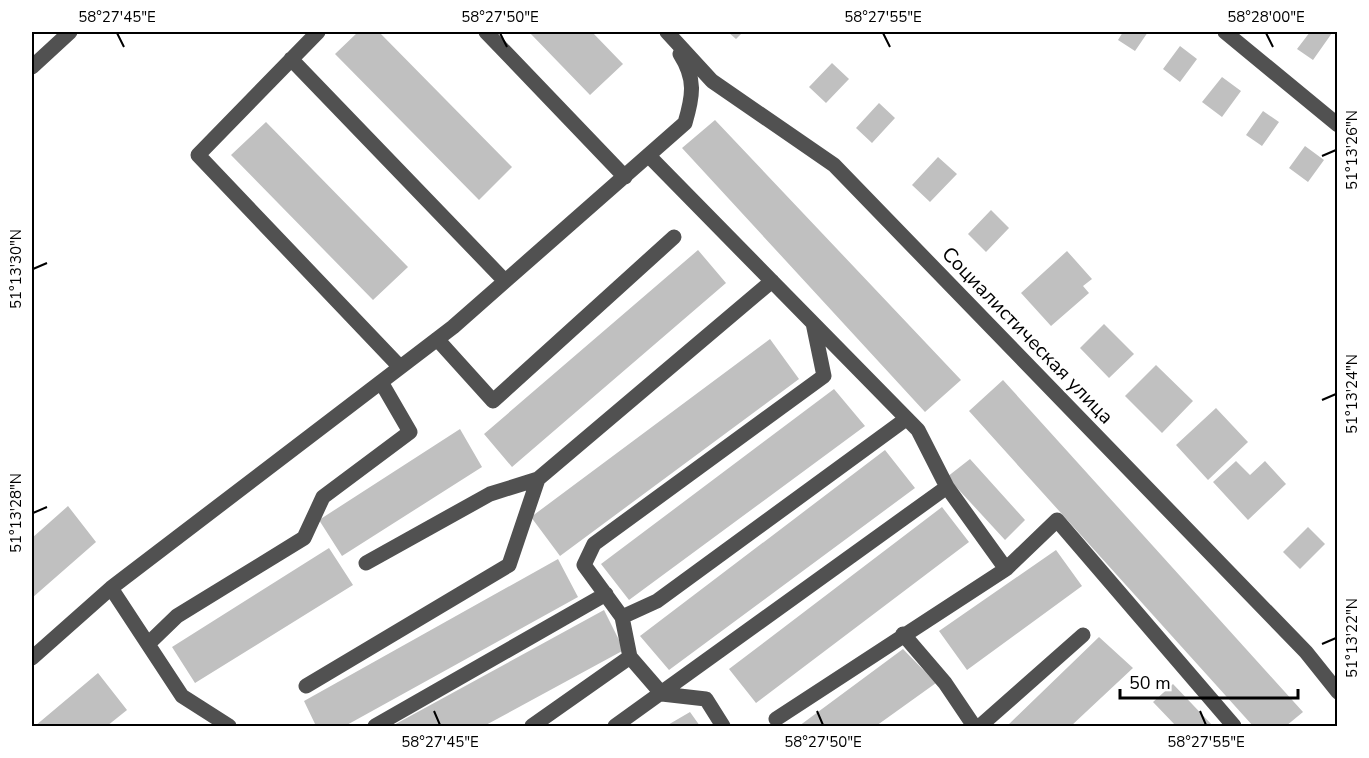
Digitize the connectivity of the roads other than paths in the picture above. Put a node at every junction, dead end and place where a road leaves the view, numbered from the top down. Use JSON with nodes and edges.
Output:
{"nodes":[{"id":1,"x":70,"y":32,"type":"edge"},
{"id":2,"x":318,"y":32,"type":"edge"},
{"id":3,"x":486,"y":32,"type":"edge"},
{"id":4,"x":666,"y":32,"type":"edge"},
{"id":5,"x":1225,"y":32,"type":"edge"},
{"id":6,"x":291,"y":59,"type":"junction"},
{"id":7,"x":32,"y":67,"type":"edge"},
{"id":8,"x":1338,"y":125,"type":"edge"},
{"id":9,"x":649,"y":156,"type":"junction"},
{"id":10,"x":625,"y":177,"type":"junction"},
{"id":11,"x":674,"y":237,"type":"dead end"},
{"id":12,"x":505,"y":281,"type":"junction"},
{"id":13,"x":772,"y":281,"type":"junction"},
{"id":14,"x":813,"y":323,"type":"junction"},
{"id":15,"x":437,"y":339,"type":"junction"},
{"id":16,"x":400,"y":367,"type":"junction"},
{"id":17,"x":381,"y":382,"type":"junction"},
{"id":18,"x":906,"y":418,"type":"junction"},
{"id":19,"x":538,"y":479,"type":"junction"},
{"id":20,"x":947,"y":487,"type":"junction"},
{"id":21,"x":366,"y":563,"type":"dead end"},
{"id":22,"x":1006,"y":569,"type":"junction"},
{"id":23,"x":111,"y":588,"type":"junction"},
{"id":24,"x":606,"y":594,"type":"junction"},
{"id":25,"x":622,"y":617,"type":"junction"},
{"id":26,"x":903,"y":634,"type":"junction"},
{"id":27,"x":1083,"y":635,"type":"dead end"},
{"id":28,"x":148,"y":644,"type":"junction"},
{"id":29,"x":630,"y":657,"type":"junction"},
{"id":30,"x":32,"y":658,"type":"edge"},
{"id":31,"x":306,"y":686,"type":"dead end"},
{"id":32,"x":1338,"y":692,"type":"edge"},
{"id":33,"x":662,"y":694,"type":"junction"},
{"id":34,"x":776,"y":719,"type":"dead end"},
{"id":35,"x":229,"y":726,"type":"edge"},
{"id":36,"x":375,"y":726,"type":"edge"},
{"id":37,"x":532,"y":726,"type":"edge"},
{"id":38,"x":615,"y":726,"type":"edge"},
{"id":39,"x":723,"y":726,"type":"edge"},
{"id":40,"x":974,"y":726,"type":"edge"},
{"id":41,"x":980,"y":726,"type":"edge"},
{"id":42,"x":1234,"y":726,"type":"edge"}],
"edges":[{"from":1,"to":7,"type":"street"},
{"from":2,"to":6,"type":"street"},
{"from":3,"to":10,"type":"street"},
{"from":4,"to":9,"type":"street"},
{"from":4,"to":32,"type":"street","name":"Социалистическая улица"},
{"from":5,"to":8,"type":"street"},
{"from":6,"to":12,"type":"street"},
{"from":6,"to":16,"type":"street"},
{"from":9,"to":10,"type":"street"},
{"from":9,"to":13,"type":"street"},
{"from":10,"to":12,"type":"street"},
{"from":11,"to":15,"type":"street"},
{"from":12,"to":15,"type":"street"},
{"from":13,"to":14,"type":"street"},
{"from":13,"to":19,"type":"street"},
{"from":14,"to":18,"type":"street"},
{"from":14,"to":24,"type":"street"},
{"from":15,"to":16,"type":"street"},
{"from":16,"to":17,"type":"street"},
{"from":17,"to":23,"type":"street"},
{"from":17,"to":28,"type":"street"},
{"from":18,"to":20,"type":"street"},
{"from":18,"to":25,"type":"street"},
{"from":19,"to":21,"type":"street"},
{"from":19,"to":31,"type":"street"},
{"from":20,"to":22,"type":"street"},
{"from":20,"to":33,"type":"street"},
{"from":22,"to":26,"type":"street"},
{"from":22,"to":42,"type":"street"},
{"from":23,"to":28,"type":"street"},
{"from":23,"to":30,"type":"street"},
{"from":24,"to":25,"type":"street"},
{"from":24,"to":36,"type":"street"},
{"from":25,"to":29,"type":"street"},
{"from":26,"to":34,"type":"street"},
{"from":26,"to":40,"type":"street"},
{"from":27,"to":41,"type":"street"},
{"from":28,"to":35,"type":"street"},
{"from":29,"to":33,"type":"street"},
{"from":29,"to":37,"type":"street"},
{"from":33,"to":38,"type":"street"},
{"from":33,"to":39,"type":"street"}]}
